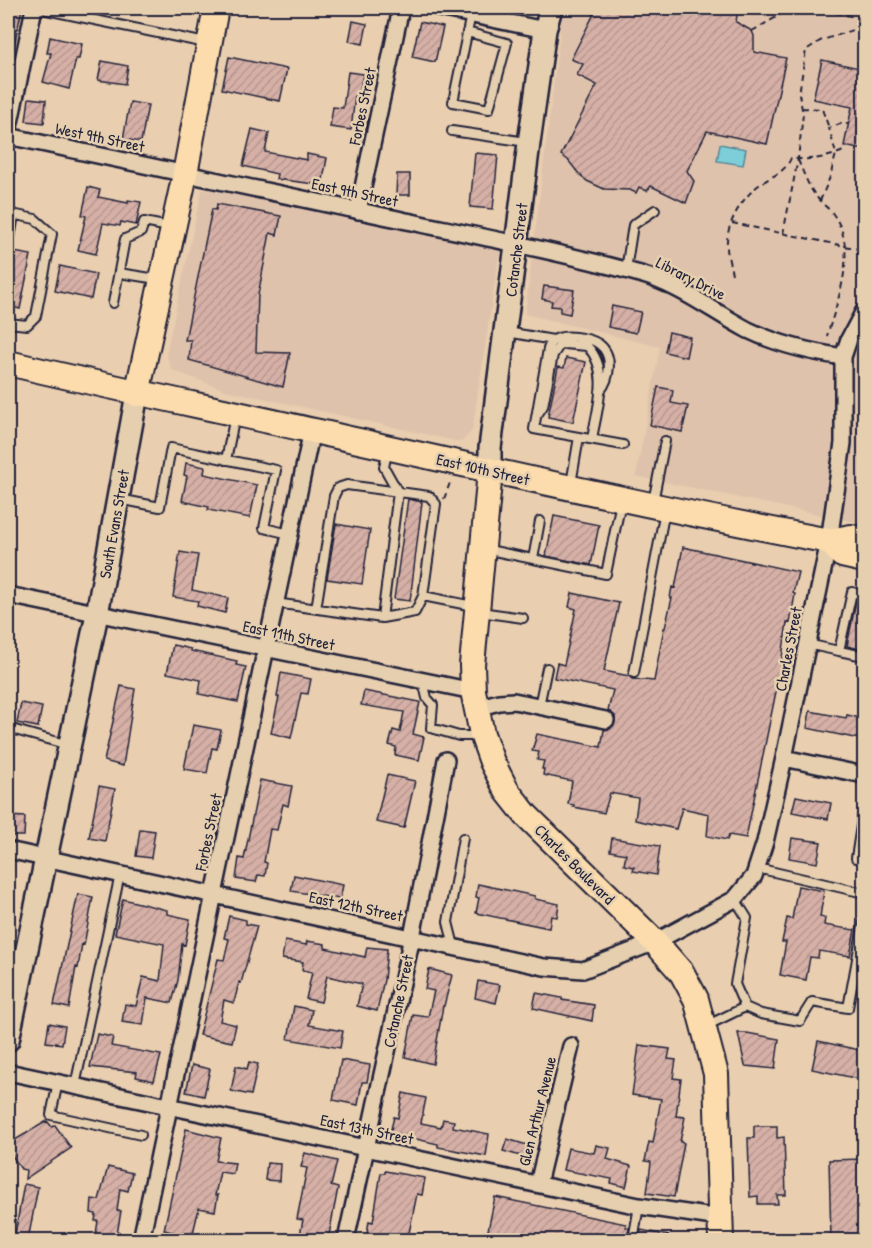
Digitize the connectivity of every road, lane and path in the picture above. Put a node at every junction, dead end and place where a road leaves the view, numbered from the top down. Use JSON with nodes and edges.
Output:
{"nodes":[{"id":1,"x":36,"y":8,"type":"edge"},
{"id":2,"x":216,"y":8,"type":"edge"},
{"id":3,"x":400,"y":8,"type":"edge"},
{"id":4,"x":439,"y":8,"type":"edge"},
{"id":5,"x":536,"y":8,"type":"edge"},
{"id":6,"x":551,"y":8,"type":"edge"},
{"id":7,"x":780,"y":8,"type":"edge"},
{"id":8,"x":792,"y":8,"type":"edge"},
{"id":9,"x":815,"y":8,"type":"edge"},
{"id":10,"x":783,"y":12,"type":"junction"},
{"id":11,"x":471,"y":14,"type":"junction"},
{"id":12,"x":864,"y":19,"type":"edge"},
{"id":13,"x":864,"y":26,"type":"edge"},
{"id":14,"x":545,"y":30,"type":"junction"},
{"id":15,"x":752,"y":30,"type":"dead end"},
{"id":16,"x":467,"y":32,"type":"junction"},
{"id":17,"x":209,"y":43,"type":"junction"},
{"id":18,"x":802,"y":108,"type":"junction"},
{"id":19,"x":848,"y":124,"type":"dead end"},
{"id":20,"x":828,"y":128,"type":"junction"},
{"id":21,"x":452,"y":132,"type":"dead end"},
{"id":22,"x":8,"y":134,"type":"edge"},
{"id":23,"x":529,"y":142,"type":"junction"},
{"id":24,"x":845,"y":146,"type":"dead end"},
{"id":25,"x":836,"y":154,"type":"junction"},
{"id":26,"x":798,"y":159,"type":"junction"},
{"id":27,"x":185,"y":174,"type":"junction"},
{"id":28,"x":820,"y":201,"type":"junction"},
{"id":29,"x":655,"y":210,"type":"dead end"},
{"id":30,"x":358,"y":211,"type":"junction"},
{"id":31,"x":11,"y":214,"type":"edge"},
{"id":32,"x":732,"y":223,"type":"junction"},
{"id":33,"x":173,"y":228,"type":"junction"},
{"id":34,"x":783,"y":234,"type":"junction"},
{"id":35,"x":517,"y":244,"type":"junction"},
{"id":36,"x":845,"y":247,"type":"junction"},
{"id":37,"x":8,"y":250,"type":"edge"},
{"id":38,"x":864,"y":250,"type":"edge"},
{"id":39,"x":626,"y":270,"type":"junction"},
{"id":40,"x":119,"y":273,"type":"junction"},
{"id":41,"x":732,"y":274,"type":"dead end"},
{"id":42,"x":162,"y":280,"type":"junction"},
{"id":43,"x":113,"y":303,"type":"dead end"},
{"id":44,"x":864,"y":310,"type":"edge"},
{"id":45,"x":8,"y":323,"type":"edge"},
{"id":46,"x":505,"y":331,"type":"junction"},
{"id":47,"x":827,"y":336,"type":"dead end"},
{"id":48,"x":553,"y":340,"type":"junction"},
{"id":49,"x":843,"y":357,"type":"junction"},
{"id":50,"x":8,"y":363,"type":"edge"},
{"id":51,"x":600,"y":391,"type":"junction"},
{"id":52,"x":137,"y":394,"type":"junction"},
{"id":53,"x":235,"y":414,"type":"junction"},
{"id":54,"x":536,"y":416,"type":"junction"},
{"id":55,"x":312,"y":430,"type":"junction"},
{"id":56,"x":579,"y":437,"type":"junction"},
{"id":57,"x":592,"y":439,"type":"junction"},
{"id":58,"x":665,"y":441,"type":"dead end"},
{"id":59,"x":623,"y":445,"type":"dead end"},
{"id":60,"x":388,"y":448,"type":"junction"},
{"id":61,"x":226,"y":460,"type":"junction"},
{"id":62,"x":490,"y":471,"type":"junction"},
{"id":63,"x":451,"y":480,"type":"dead end"},
{"id":64,"x":570,"y":489,"type":"junction"},
{"id":65,"x":398,"y":492,"type":"junction"},
{"id":66,"x":118,"y":499,"type":"junction"},
{"id":67,"x":622,"y":500,"type":"junction"},
{"id":68,"x":436,"y":504,"type":"junction"},
{"id":69,"x":659,"y":507,"type":"junction"},
{"id":70,"x":540,"y":521,"type":"dead end"},
{"id":71,"x":290,"y":534,"type":"junction"},
{"id":72,"x":864,"y":540,"type":"edge"},
{"id":73,"x":829,"y":541,"type":"junction"},
{"id":74,"x":483,"y":549,"type":"junction"},
{"id":75,"x":533,"y":559,"type":"junction"},
{"id":76,"x":864,"y":560,"type":"edge"},
{"id":77,"x":8,"y":595,"type":"edge"},
{"id":78,"x":864,"y":595,"type":"edge"},
{"id":79,"x":423,"y":596,"type":"junction"},
{"id":80,"x":275,"y":603,"type":"junction"},
{"id":81,"x":316,"y":609,"type":"junction"},
{"id":82,"x":477,"y":609,"type":"junction"},
{"id":83,"x":98,"y":614,"type":"junction"},
{"id":84,"x":382,"y":618,"type":"junction"},
{"id":85,"x":523,"y":618,"type":"dead end"},
{"id":86,"x":807,"y":644,"type":"junction"},
{"id":87,"x":265,"y":649,"type":"junction"},
{"id":88,"x":839,"y":651,"type":"junction"},
{"id":89,"x":864,"y":656,"type":"edge"},
{"id":90,"x":547,"y":668,"type":"dead end"},
{"id":91,"x":634,"y":673,"type":"dead end"},
{"id":92,"x":423,"y":681,"type":"junction"},
{"id":93,"x":474,"y":700,"type":"junction"},
{"id":94,"x":539,"y":706,"type":"junction"},
{"id":95,"x":606,"y":720,"type":"dead end"},
{"id":96,"x":8,"y":728,"type":"edge"},
{"id":97,"x":483,"y":736,"type":"junction"},
{"id":98,"x":69,"y":746,"type":"junction"},
{"id":99,"x":784,"y":758,"type":"junction"},
{"id":100,"x":446,"y":760,"type":"dead end"},
{"id":101,"x":864,"y":775,"type":"edge"},
{"id":102,"x":864,"y":806,"type":"edge"},
{"id":103,"x":463,"y":838,"type":"dead end"},
{"id":104,"x":8,"y":850,"type":"edge"},
{"id":105,"x":46,"y":858,"type":"junction"},
{"id":106,"x":856,"y":858,"type":"dead end"},
{"id":107,"x":757,"y":868,"type":"junction"},
{"id":108,"x":120,"y":874,"type":"junction"},
{"id":109,"x":213,"y":894,"type":"junction"},
{"id":110,"x":864,"y":894,"type":"edge"},
{"id":111,"x":735,"y":899,"type":"junction"},
{"id":112,"x":864,"y":921,"type":"edge"},
{"id":113,"x":412,"y":937,"type":"junction"},
{"id":114,"x":655,"y":942,"type":"junction"},
{"id":115,"x":454,"y":946,"type":"junction"},
{"id":116,"x":745,"y":1007,"type":"junction"},
{"id":117,"x":704,"y":1027,"type":"junction"},
{"id":118,"x":8,"y":1040,"type":"edge"},
{"id":119,"x":572,"y":1046,"type":"dead end"},
{"id":120,"x":8,"y":1072,"type":"edge"},
{"id":121,"x":58,"y":1082,"type":"junction"},
{"id":122,"x":75,"y":1086,"type":"junction"},
{"id":123,"x":169,"y":1105,"type":"junction"},
{"id":124,"x":141,"y":1134,"type":"dead end"},
{"id":125,"x":367,"y":1147,"type":"junction"},
{"id":126,"x":538,"y":1184,"type":"junction"},
{"id":127,"x":639,"y":1206,"type":"junction"},
{"id":128,"x":721,"y":1229,"type":"edge"},
{"id":129,"x":141,"y":1240,"type":"edge"},
{"id":130,"x":346,"y":1240,"type":"edge"},
{"id":131,"x":633,"y":1240,"type":"edge"}],
"edges":[{"from":1,"to":17,"type":"lane"},
{"from":1,"to":22,"type":"street"},
{"from":2,"to":17,"type":"main road","name":"South Evans Street"},
{"from":3,"to":30,"type":"street","name":"Forbes Street"},
{"from":4,"to":11,"type":"street"},
{"from":5,"to":14,"type":"main road"},
{"from":6,"to":14,"type":"main road","name":"Cotanche Street"},
{"from":7,"to":10,"type":"path"},
{"from":8,"to":10,"type":"path"},
{"from":9,"to":12,"type":"path"},
{"from":10,"to":15,"type":"path"},
{"from":11,"to":14,"type":"street"},
{"from":11,"to":16,"type":"lane"},
{"from":13,"to":18,"type":"path"},
{"from":14,"to":23,"type":"main road","name":"Cotanche Street"},
{"from":16,"to":16,"type":"lane"},
{"from":17,"to":27,"type":"main road","name":"South Evans Street"},
{"from":18,"to":20,"type":"path"},
{"from":18,"to":26,"type":"path"},
{"from":19,"to":20,"type":"path"},
{"from":20,"to":25,"type":"path"},
{"from":21,"to":23,"type":"lane"},
{"from":22,"to":27,"type":"street","name":"West 9th Street"},
{"from":23,"to":35,"type":"main road","name":"Cotanche Street"},
{"from":24,"to":25,"type":"path"},
{"from":25,"to":26,"type":"path"},
{"from":25,"to":28,"type":"path"},
{"from":26,"to":28,"type":"path"},
{"from":26,"to":32,"type":"path"},
{"from":26,"to":34,"type":"path"},
{"from":27,"to":30,"type":"street","name":"East 9th Street"},
{"from":27,"to":33,"type":"main road","name":"South Evans Street"},
{"from":28,"to":36,"type":"path"},
{"from":29,"to":39,"type":"lane"},
{"from":30,"to":35,"type":"street","name":"East 9th Street"},
{"from":31,"to":37,"type":"lane"},
{"from":31,"to":45,"type":"lane"},
{"from":32,"to":34,"type":"path"},
{"from":32,"to":41,"type":"path"},
{"from":33,"to":40,"type":"lane"},
{"from":33,"to":42,"type":"main road","name":"South Evans Street"},
{"from":34,"to":36,"type":"path"},
{"from":35,"to":39,"type":"street","name":"Library Drive"},
{"from":35,"to":46,"type":"main road","name":"Cotanche Street"},
{"from":36,"to":38,"type":"path"},
{"from":36,"to":47,"type":"path"},
{"from":39,"to":49,"type":"street","name":"Library Drive"},
{"from":40,"to":42,"type":"lane"},
{"from":40,"to":43,"type":"lane"},
{"from":42,"to":52,"type":"main road","name":"South Evans Street"},
{"from":44,"to":49,"type":"street","name":"Charles Street"},
{"from":46,"to":48,"type":"lane"},
{"from":46,"to":62,"type":"main road","name":"Cotanche Street"},
{"from":48,"to":51,"type":"lane"},
{"from":48,"to":54,"type":"lane"},
{"from":49,"to":73,"type":"street","name":"Charles Street"},
{"from":50,"to":52,"type":"main road","name":"East 10th Street"},
{"from":51,"to":54,"type":"lane"},
{"from":51,"to":57,"type":"lane"},
{"from":52,"to":53,"type":"main road","name":"East 10th Street"},
{"from":52,"to":66,"type":"main road","name":"South Evans Street"},
{"from":53,"to":55,"type":"main road","name":"East 10th Street"},
{"from":53,"to":61,"type":"lane"},
{"from":54,"to":56,"type":"lane"},
{"from":55,"to":60,"type":"main road","name":"East 10th Street"},
{"from":55,"to":71,"type":"street","name":"Forbes Street"},
{"from":56,"to":57,"type":"lane"},
{"from":56,"to":64,"type":"lane"},
{"from":57,"to":59,"type":"lane"},
{"from":58,"to":69,"type":"lane"},
{"from":60,"to":62,"type":"main road","name":"East 10th Street"},
{"from":60,"to":65,"type":"lane"},
{"from":61,"to":66,"type":"lane"},
{"from":61,"to":71,"type":"lane"},
{"from":62,"to":64,"type":"main road","name":"East 10th Street"},
{"from":62,"to":74,"type":"main road","name":"Charles Boulevard"},
{"from":63,"to":68,"type":"path"},
{"from":64,"to":67,"type":"main road","name":"East 10th Street"},
{"from":65,"to":68,"type":"lane"},
{"from":65,"to":81,"type":"lane"},
{"from":65,"to":84,"type":"lane"},
{"from":66,"to":83,"type":"main road","name":"South Evans Street"},
{"from":67,"to":69,"type":"main road","name":"East 10th Street"},
{"from":67,"to":75,"type":"lane"},
{"from":68,"to":79,"type":"lane"},
{"from":69,"to":73,"type":"main road","name":"East 10th Street"},
{"from":69,"to":91,"type":"lane"},
{"from":70,"to":75,"type":"lane"},
{"from":71,"to":80,"type":"street","name":"Forbes Street"},
{"from":72,"to":73,"type":"main road","name":"East 10th Street"},
{"from":73,"to":76,"type":"main road","name":"East 10th Street"},
{"from":73,"to":86,"type":"street","name":"Charles Street"},
{"from":74,"to":75,"type":"lane"},
{"from":74,"to":82,"type":"main road","name":"Charles Boulevard"},
{"from":77,"to":83,"type":"street","name":"East 11th Street"},
{"from":78,"to":88,"type":"lane"},
{"from":79,"to":82,"type":"lane"},
{"from":79,"to":84,"type":"lane"},
{"from":80,"to":81,"type":"lane"},
{"from":80,"to":87,"type":"street","name":"Forbes Street"},
{"from":81,"to":84,"type":"lane"},
{"from":82,"to":85,"type":"lane"},
{"from":82,"to":93,"type":"main road","name":"Charles Boulevard"},
{"from":83,"to":87,"type":"street","name":"East 11th Street"},
{"from":83,"to":98,"type":"main road","name":"South Evans Street"},
{"from":86,"to":88,"type":"lane"},
{"from":86,"to":99,"type":"street","name":"Charles Street"},
{"from":87,"to":92,"type":"street","name":"East 11th Street"},
{"from":87,"to":109,"type":"street","name":"Forbes Street"},
{"from":88,"to":89,"type":"lane"},
{"from":90,"to":94,"type":"lane"},
{"from":92,"to":93,"type":"street","name":"East 11th Street"},
{"from":92,"to":97,"type":"lane"},
{"from":93,"to":94,"type":"street"},
{"from":93,"to":97,"type":"main road","name":"Charles Boulevard"},
{"from":94,"to":95,"type":"street"},
{"from":96,"to":98,"type":"lane"},
{"from":97,"to":114,"type":"main road","name":"Charles Boulevard"},
{"from":98,"to":105,"type":"main road","name":"South Evans Street"},
{"from":99,"to":101,"type":"street"},
{"from":99,"to":107,"type":"street","name":"Charles Street"},
{"from":100,"to":113,"type":"street","name":"Cotanche Street"},
{"from":102,"to":106,"type":"lane"},
{"from":103,"to":115,"type":"lane"},
{"from":104,"to":105,"type":"street","name":"East 12th Street"},
{"from":105,"to":108,"type":"street","name":"East 12th Street"},
{"from":105,"to":118,"type":"main road","name":"South Evans Street"},
{"from":107,"to":110,"type":"lane"},
{"from":107,"to":111,"type":"street","name":"Charles Street"},
{"from":108,"to":109,"type":"street","name":"East 12th Street"},
{"from":108,"to":122,"type":"lane"},
{"from":109,"to":113,"type":"street","name":"East 12th Street"},
{"from":109,"to":123,"type":"street","name":"Forbes Street"},
{"from":111,"to":114,"type":"street","name":"Charles Street"},
{"from":111,"to":116,"type":"lane"},
{"from":112,"to":116,"type":"lane"},
{"from":113,"to":115,"type":"street","name":"East 12th Street"},
{"from":113,"to":125,"type":"street","name":"Cotanche Street"},
{"from":114,"to":115,"type":"street","name":"East 12th Street"},
{"from":114,"to":117,"type":"main road","name":"Charles Boulevard"},
{"from":116,"to":117,"type":"lane"},
{"from":117,"to":128,"type":"main road","name":"Charles Boulevard"},
{"from":119,"to":126,"type":"street","name":"Glen Arthur Avenue"},
{"from":120,"to":121,"type":"street","name":"East 13th Street"},
{"from":121,"to":122,"type":"street","name":"East 13th Street"},
{"from":121,"to":124,"type":"lane"},
{"from":122,"to":123,"type":"street","name":"East 13th Street"},
{"from":123,"to":125,"type":"street","name":"East 13th Street"},
{"from":123,"to":129,"type":"street","name":"Forbes Street"},
{"from":125,"to":126,"type":"street","name":"East 13th Street"},
{"from":125,"to":130,"type":"street","name":"Cotanche Street"},
{"from":126,"to":127,"type":"street","name":"East 13th Street"},
{"from":127,"to":128,"type":"street","name":"East 13th Street"},
{"from":127,"to":131,"type":"lane"}]}
